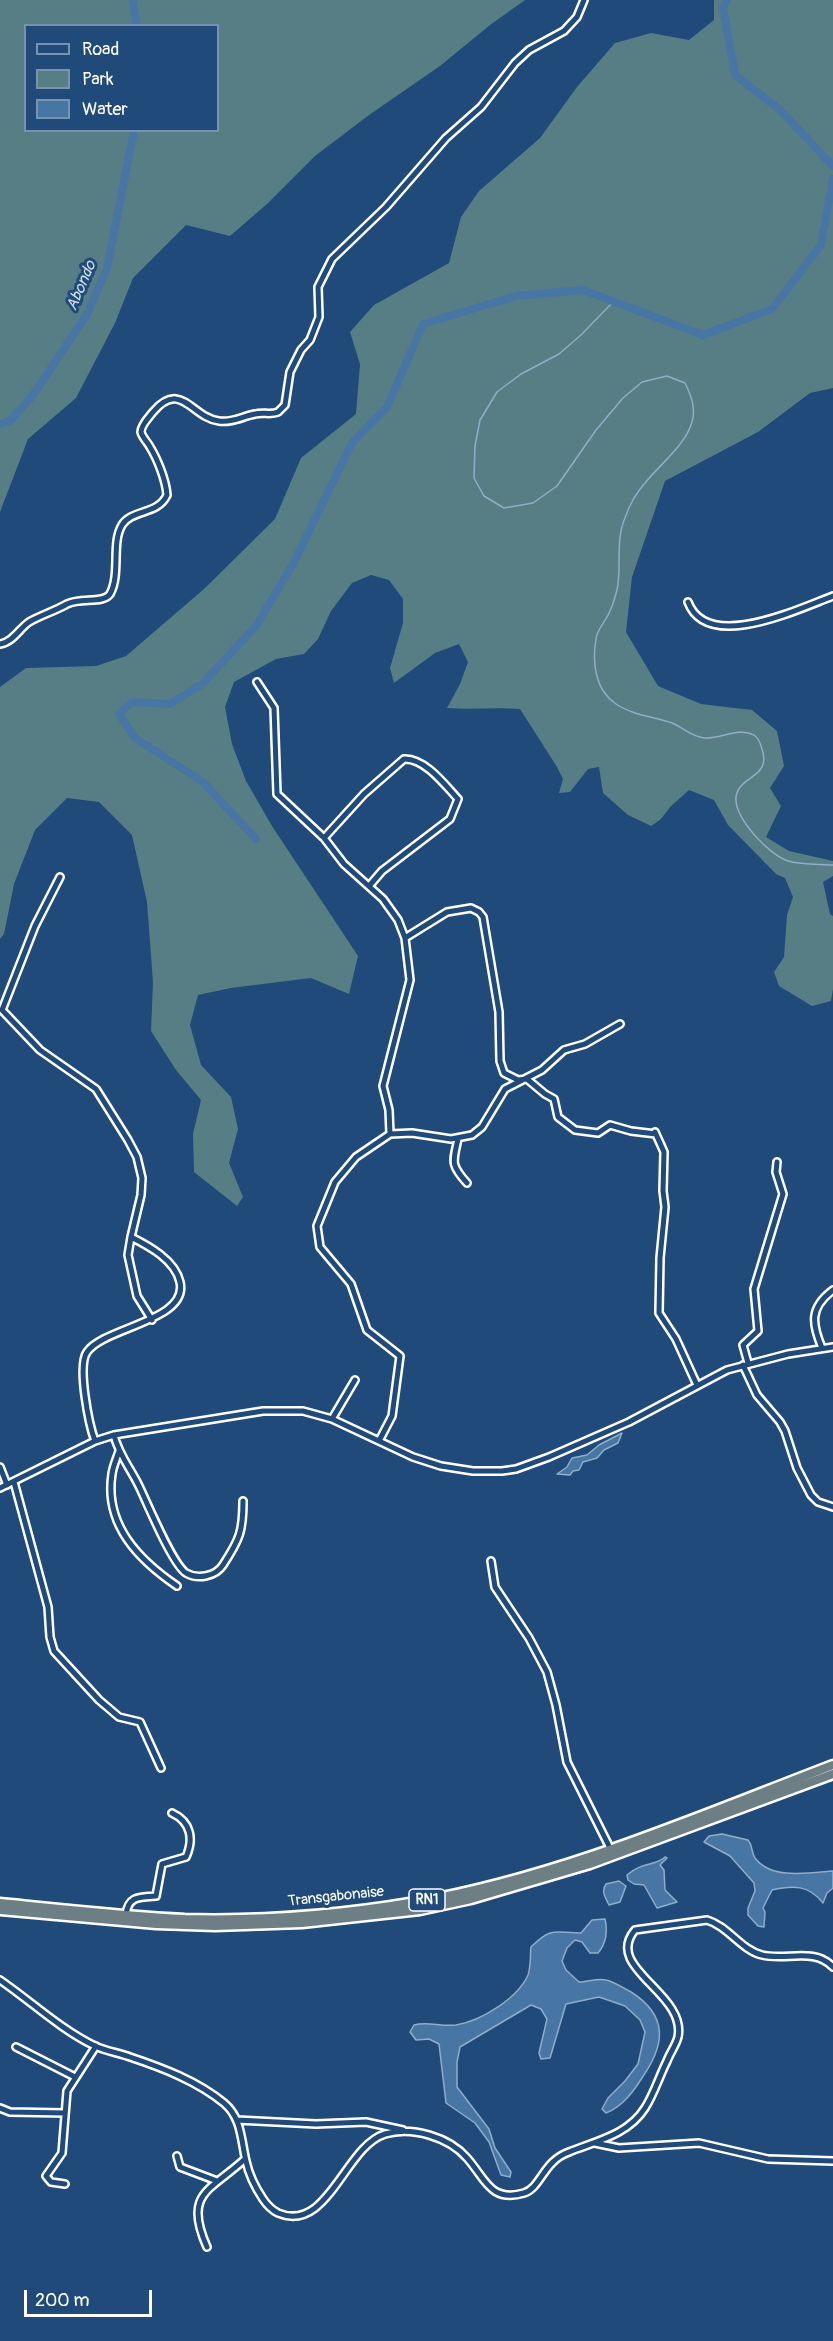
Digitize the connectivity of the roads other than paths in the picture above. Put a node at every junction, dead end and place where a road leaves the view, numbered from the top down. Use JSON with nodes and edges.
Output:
{"nodes":[{"id":1,"x":584,"y":0,"type":"edge"},
{"id":2,"x":833,"y":597,"type":"edge"},
{"id":3,"x":688,"y":602,"type":"dead end"},
{"id":4,"x":0,"y":644,"type":"edge"},
{"id":5,"x":257,"y":682,"type":"dead end"},
{"id":6,"x":324,"y":838,"type":"junction"},
{"id":7,"x":60,"y":877,"type":"dead end"},
{"id":8,"x":370,"y":885,"type":"junction"},
{"id":9,"x":405,"y":938,"type":"junction"},
{"id":10,"x":620,"y":1024,"type":"dead end"},
{"id":11,"x":527,"y":1079,"type":"junction"},
{"id":12,"x":390,"y":1134,"type":"junction"},
{"id":13,"x":458,"y":1139,"type":"junction"},
{"id":14,"x":777,"y":1162,"type":"dead end"},
{"id":15,"x":467,"y":1183,"type":"dead end"},
{"id":16,"x":130,"y":1237,"type":"junction"},
{"id":17,"x":833,"y":1290,"type":"edge"},
{"id":18,"x":152,"y":1320,"type":"junction"},
{"id":19,"x":833,"y":1347,"type":"edge"},
{"id":20,"x":822,"y":1348,"type":"junction"},
{"id":21,"x":746,"y":1364,"type":"junction"},
{"id":22,"x":355,"y":1380,"type":"dead end"},
{"id":23,"x":697,"y":1385,"type":"junction"},
{"id":24,"x":332,"y":1419,"type":"junction"},
{"id":25,"x":114,"y":1435,"type":"junction"},
{"id":26,"x":379,"y":1441,"type":"junction"},
{"id":27,"x":95,"y":1442,"type":"junction"},
{"id":28,"x":119,"y":1451,"type":"junction"},
{"id":29,"x":0,"y":1467,"type":"edge"},
{"id":30,"x":14,"y":1482,"type":"junction"},
{"id":31,"x":7,"y":1485,"type":"junction"},
{"id":32,"x":0,"y":1488,"type":"edge"},
{"id":33,"x":243,"y":1501,"type":"dead end"},
{"id":34,"x":833,"y":1507,"type":"edge"},
{"id":35,"x":491,"y":1561,"type":"dead end"},
{"id":36,"x":177,"y":1586,"type":"dead end"},
{"id":37,"x":833,"y":1765,"type":"edge"},
{"id":38,"x":161,"y":1768,"type":"dead end"},
{"id":39,"x":833,"y":1774,"type":"edge"},
{"id":40,"x":172,"y":1813,"type":"dead end"},
{"id":41,"x":612,"y":1852,"type":"junction"},
{"id":42,"x":0,"y":1903,"type":"edge"},
{"id":43,"x":0,"y":1910,"type":"edge"},
{"id":44,"x":126,"y":1915,"type":"junction"},
{"id":45,"x":833,"y":1967,"type":"edge"},
{"id":46,"x":0,"y":1980,"type":"edge"},
{"id":47,"x":96,"y":2046,"type":"junction"},
{"id":48,"x":16,"y":2047,"type":"dead end"},
{"id":49,"x":75,"y":2077,"type":"junction"},
{"id":50,"x":0,"y":2108,"type":"edge"},
{"id":51,"x":65,"y":2113,"type":"junction"},
{"id":52,"x":237,"y":2120,"type":"junction"},
{"id":53,"x":413,"y":2133,"type":"junction"},
{"id":54,"x":593,"y":2143,"type":"junction"},
{"id":55,"x":177,"y":2156,"type":"dead end"},
{"id":56,"x":245,"y":2159,"type":"junction"},
{"id":57,"x":833,"y":2161,"type":"edge"},
{"id":58,"x":217,"y":2181,"type":"junction"},
{"id":59,"x":65,"y":2184,"type":"dead end"},
{"id":60,"x":207,"y":2247,"type":"dead end"}],
"edges":[{"from":1,"to":4,"type":"street"},
{"from":2,"to":3,"type":"street"},
{"from":5,"to":6,"type":"street"},
{"from":6,"to":8,"type":"street"},
{"from":6,"to":8,"type":"street"},
{"from":7,"to":16,"type":"street"},
{"from":8,"to":9,"type":"street"},
{"from":9,"to":11,"type":"street"},
{"from":9,"to":12,"type":"street"},
{"from":10,"to":11,"type":"street"},
{"from":11,"to":13,"type":"street"},
{"from":11,"to":23,"type":"street"},
{"from":12,"to":13,"type":"street"},
{"from":12,"to":26,"type":"street"},
{"from":13,"to":15,"type":"street"},
{"from":14,"to":21,"type":"street"},
{"from":16,"to":18,"type":"street"},
{"from":16,"to":18,"type":"street"},
{"from":17,"to":20,"type":"street"},
{"from":18,"to":27,"type":"street"},
{"from":19,"to":20,"type":"street"},
{"from":20,"to":21,"type":"street"},
{"from":21,"to":23,"type":"street"},
{"from":21,"to":34,"type":"street"},
{"from":22,"to":24,"type":"street"},
{"from":23,"to":26,"type":"street"},
{"from":24,"to":25,"type":"street"},
{"from":24,"to":26,"type":"street"},
{"from":25,"to":27,"type":"street"},
{"from":25,"to":28,"type":"street"},
{"from":27,"to":30,"type":"street"},
{"from":28,"to":33,"type":"street"},
{"from":28,"to":36,"type":"street"},
{"from":29,"to":31,"type":"street"},
{"from":30,"to":31,"type":"street"},
{"from":30,"to":38,"type":"street"},
{"from":31,"to":32,"type":"street"},
{"from":35,"to":41,"type":"street"},
{"from":37,"to":41,"type":"highway","name":"Transgabonaise","number":"RN1"},
{"from":39,"to":41,"type":"highway","name":"Transgabonaise","number":"RN1"},
{"from":40,"to":44,"type":"street"},
{"from":41,"to":43,"type":"highway","name":"Transgabonaise","number":"RN1"},
{"from":41,"to":44,"type":"highway","name":"Transgabonaise","number":"RN1"},
{"from":42,"to":44,"type":"highway","name":"Transgabonaise","number":"RN1"},
{"from":45,"to":54,"type":"street"},
{"from":46,"to":47,"type":"street"},
{"from":47,"to":49,"type":"street"},
{"from":47,"to":52,"type":"street"},
{"from":48,"to":49,"type":"street"},
{"from":49,"to":51,"type":"street"},
{"from":50,"to":51,"type":"street"},
{"from":51,"to":59,"type":"street"},
{"from":52,"to":53,"type":"street"},
{"from":52,"to":56,"type":"street"},
{"from":53,"to":54,"type":"street"},
{"from":53,"to":56,"type":"street"},
{"from":54,"to":57,"type":"street"},
{"from":55,"to":58,"type":"street"},
{"from":56,"to":58,"type":"street"},
{"from":58,"to":60,"type":"street"}]}
